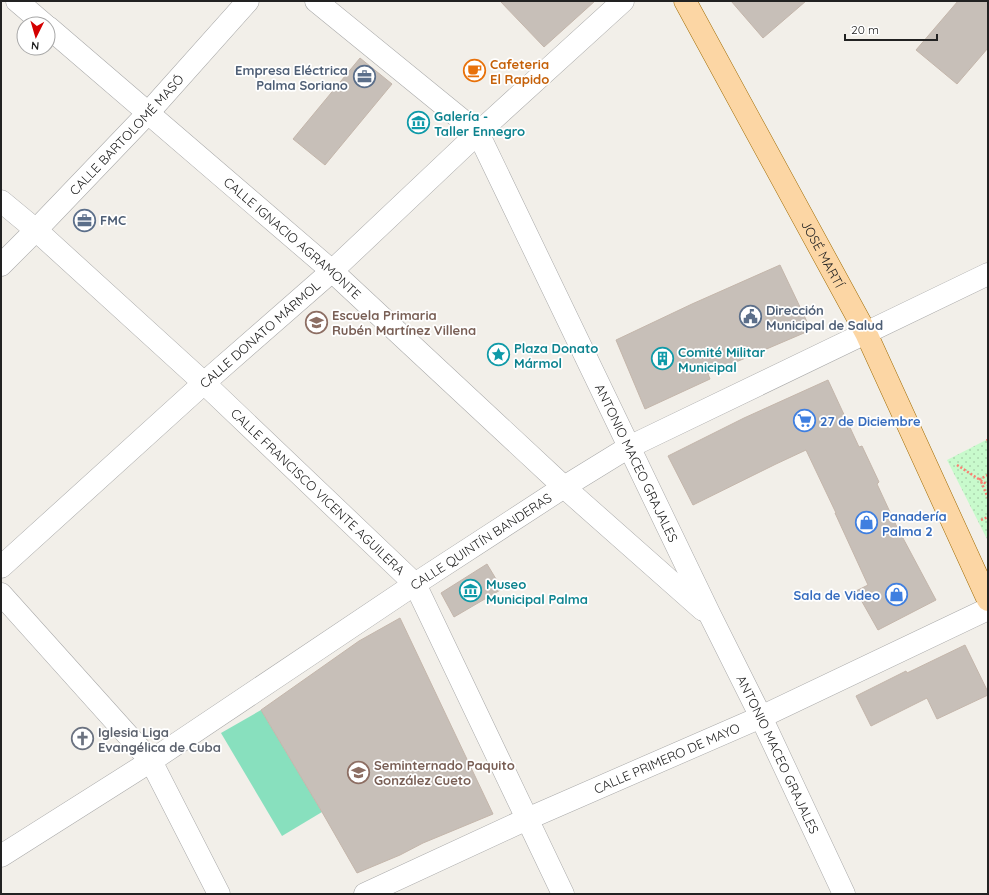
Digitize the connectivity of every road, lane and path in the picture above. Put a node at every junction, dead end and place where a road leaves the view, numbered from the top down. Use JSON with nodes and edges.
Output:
{"nodes":[{"id":1,"x":17,"y":1,"type":"edge"},
{"id":2,"x":248,"y":1,"type":"edge"},
{"id":3,"x":316,"y":1,"type":"edge"},
{"id":4,"x":623,"y":1,"type":"edge"},
{"id":5,"x":685,"y":1,"type":"edge"},
{"id":6,"x":35,"y":16,"type":"edge"},
{"id":7,"x":56,"y":35,"type":"edge"},
{"id":8,"x":148,"y":113,"type":"junction"},
{"id":9,"x":478,"y":133,"type":"junction"},
{"id":10,"x":1,"y":201,"type":"edge"},
{"id":11,"x":36,"y":230,"type":"junction"},
{"id":12,"x":1,"y":265,"type":"edge"},
{"id":13,"x":332,"y":271,"type":"junction"},
{"id":14,"x":988,"y":274,"type":"edge"},
{"id":15,"x":866,"y":333,"type":"junction"},
{"id":16,"x":204,"y":384,"type":"junction"},
{"id":17,"x":629,"y":447,"type":"junction"},
{"id":18,"x":988,"y":475,"type":"edge"},
{"id":19,"x":564,"y":487,"type":"junction"},
{"id":20,"x":988,"y":498,"type":"edge"},
{"id":21,"x":1,"y":567,"type":"edge"},
{"id":22,"x":415,"y":584,"type":"junction"},
{"id":23,"x":1,"y":594,"type":"edge"},
{"id":24,"x":988,"y":600,"type":"edge"},
{"id":25,"x":988,"y":609,"type":"edge"},
{"id":26,"x":710,"y":615,"type":"junction"},
{"id":27,"x":761,"y":717,"type":"junction"},
{"id":28,"x":151,"y":761,"type":"junction"},
{"id":29,"x":527,"y":819,"type":"junction"},
{"id":30,"x":1,"y":856,"type":"edge"},
{"id":31,"x":219,"y":894,"type":"edge"},
{"id":32,"x":365,"y":894,"type":"edge"},
{"id":33,"x":563,"y":894,"type":"edge"},
{"id":34,"x":844,"y":894,"type":"edge"}],
"edges":[{"from":1,"to":6,"type":"street"},
{"from":2,"to":8,"type":"street","name":"CALLE BARTOLOMÉ MASÓ"},
{"from":3,"to":9,"type":"street","name":"ANTONIO MACEO GRAJALES"},
{"from":4,"to":9,"type":"street","name":"CALLE DONATO MÁRMOL"},
{"from":5,"to":15,"type":"main road","name":"JOSÉ MARTÍ"},
{"from":7,"to":8,"type":"street","name":"CALLE IGNACIO AGRAMONTE"},
{"from":8,"to":11,"type":"street","name":"CALLE BARTOLOMÉ MASÓ"},
{"from":8,"to":13,"type":"street","name":"CALLE IGNACIO AGRAMONTE"},
{"from":9,"to":13,"type":"street","name":"CALLE DONATO MÁRMOL"},
{"from":9,"to":17,"type":"street","name":"ANTONIO MACEO GRAJALES"},
{"from":10,"to":11,"type":"street","name":"CALLE FRANCISCO VICENTE AGUILERA"},
{"from":11,"to":12,"type":"street","name":"CALLE BARTOLOMÉ MASÓ"},
{"from":11,"to":16,"type":"street","name":"CALLE FRANCISCO VICENTE AGUILERA"},
{"from":13,"to":16,"type":"street","name":"CALLE DONATO MÁRMOL"},
{"from":13,"to":19,"type":"street","name":"CALLE IGNACIO AGRAMONTE"},
{"from":14,"to":15,"type":"street","name":"CALLE QUINTÍN BANDERAS"},
{"from":15,"to":17,"type":"street","name":"CALLE QUINTÍN BANDERAS"},
{"from":15,"to":24,"type":"main road","name":"JOSÉ MARTÍ"},
{"from":16,"to":21,"type":"street","name":"CALLE DONATO MÁRMOL"},
{"from":16,"to":22,"type":"street","name":"CALLE FRANCISCO VICENTE AGUILERA"},
{"from":17,"to":19,"type":"street","name":"CALLE QUINTÍN BANDERAS"},
{"from":17,"to":26,"type":"street","name":"ANTONIO MACEO GRAJALES"},
{"from":18,"to":20,"type":"path"},
{"from":19,"to":22,"type":"street","name":"CALLE QUINTÍN BANDERAS"},
{"from":19,"to":26,"type":"street","name":"CALLE IGNACIO AGRAMONTE"},
{"from":22,"to":28,"type":"street","name":"CALLE QUINTÍN BANDERAS"},
{"from":22,"to":29,"type":"street","name":"CALLE FRANCISCO VICENTE AGUILERA"},
{"from":23,"to":28,"type":"street"},
{"from":25,"to":27,"type":"street","name":"CALLE PRIMERO DE MAYO"},
{"from":26,"to":27,"type":"street","name":"ANTONIO MACEO GRAJALES"},
{"from":27,"to":29,"type":"street","name":"CALLE PRIMERO DE MAYO"},
{"from":27,"to":34,"type":"street","name":"ANTONIO MACEO GRAJALES"},
{"from":28,"to":30,"type":"street","name":"CALLE QUINTÍN BANDERAS"},
{"from":28,"to":31,"type":"street"},
{"from":29,"to":32,"type":"street","name":"CALLE PRIMERO DE MAYO"},
{"from":29,"to":33,"type":"street","name":"CALLE FRANCISCO VICENTE AGUILERA"}]}
